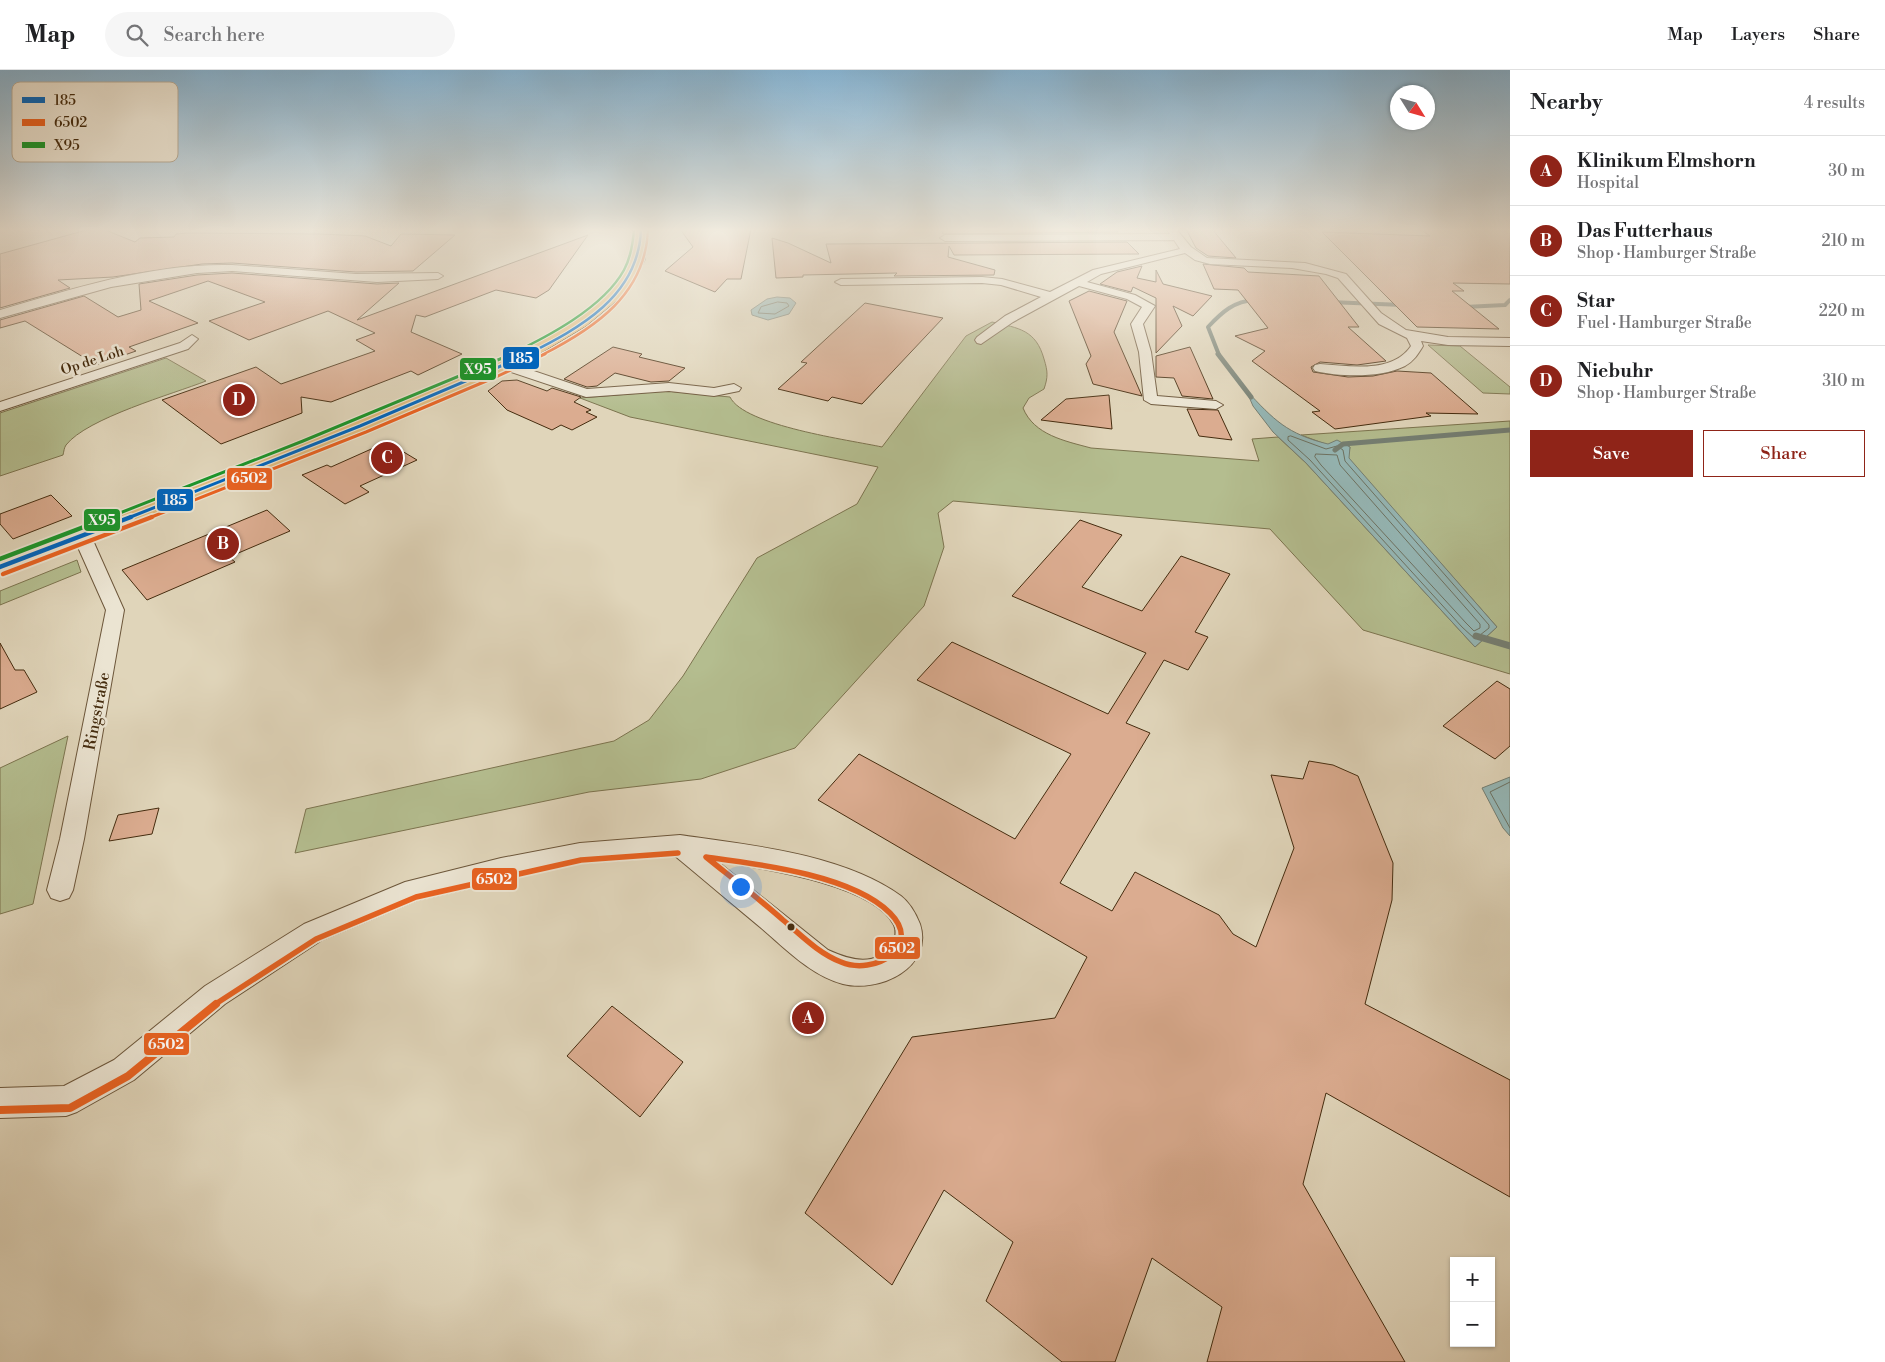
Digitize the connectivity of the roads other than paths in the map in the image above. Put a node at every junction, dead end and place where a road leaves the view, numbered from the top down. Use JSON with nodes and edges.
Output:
{"nodes":[{"id":1,"x":93,"y":289,"type":"edge"},
{"id":2,"x":618,"y":289,"type":"edge"},
{"id":3,"x":1027,"y":289,"type":"edge"},
{"id":4,"x":1062,"y":289,"type":"edge"},
{"id":5,"x":1103,"y":289,"type":"edge"},
{"id":6,"x":1354,"y":289,"type":"edge"},
{"id":7,"x":1050,"y":296,"type":"junction"},
{"id":8,"x":0,"y":314,"type":"edge"},
{"id":9,"x":1412,"y":335,"type":"junction"},
{"id":10,"x":192,"y":339,"type":"dead end"},
{"id":11,"x":981,"y":340,"type":"dead end"},
{"id":12,"x":1510,"y":342,"type":"edge"},
{"id":13,"x":504,"y":365,"type":"junction"},
{"id":14,"x":1320,"y":368,"type":"dead end"},
{"id":15,"x":734,"y":388,"type":"dead end"},
{"id":16,"x":1216,"y":405,"type":"dead end"},
{"id":17,"x":0,"y":407,"type":"edge"},
{"id":18,"x":82,"y":536,"type":"junction"},
{"id":19,"x":0,"y":567,"type":"edge"},
{"id":20,"x":680,"y":846,"type":"junction"},
{"id":21,"x":60,"y":890,"type":"dead end"},
{"id":22,"x":0,"y":1102,"type":"edge"}],
"edges":[{"from":1,"to":8,"type":"street"},
{"from":2,"to":13,"type":"main road"},
{"from":3,"to":7,"type":"street"},
{"from":4,"to":7,"type":"street"},
{"from":5,"to":16,"type":"street"},
{"from":6,"to":9,"type":"street"},
{"from":7,"to":11,"type":"street"},
{"from":9,"to":12,"type":"street"},
{"from":9,"to":14,"type":"street"},
{"from":10,"to":17,"type":"street","name":"Op de Loh"},
{"from":13,"to":15,"type":"street"},
{"from":13,"to":18,"type":"main road"},
{"from":18,"to":19,"type":"main road"},
{"from":18,"to":21,"type":"street","name":"Ringstraße"},
{"from":20,"to":20,"type":"street"},
{"from":20,"to":22,"type":"street"}]}
